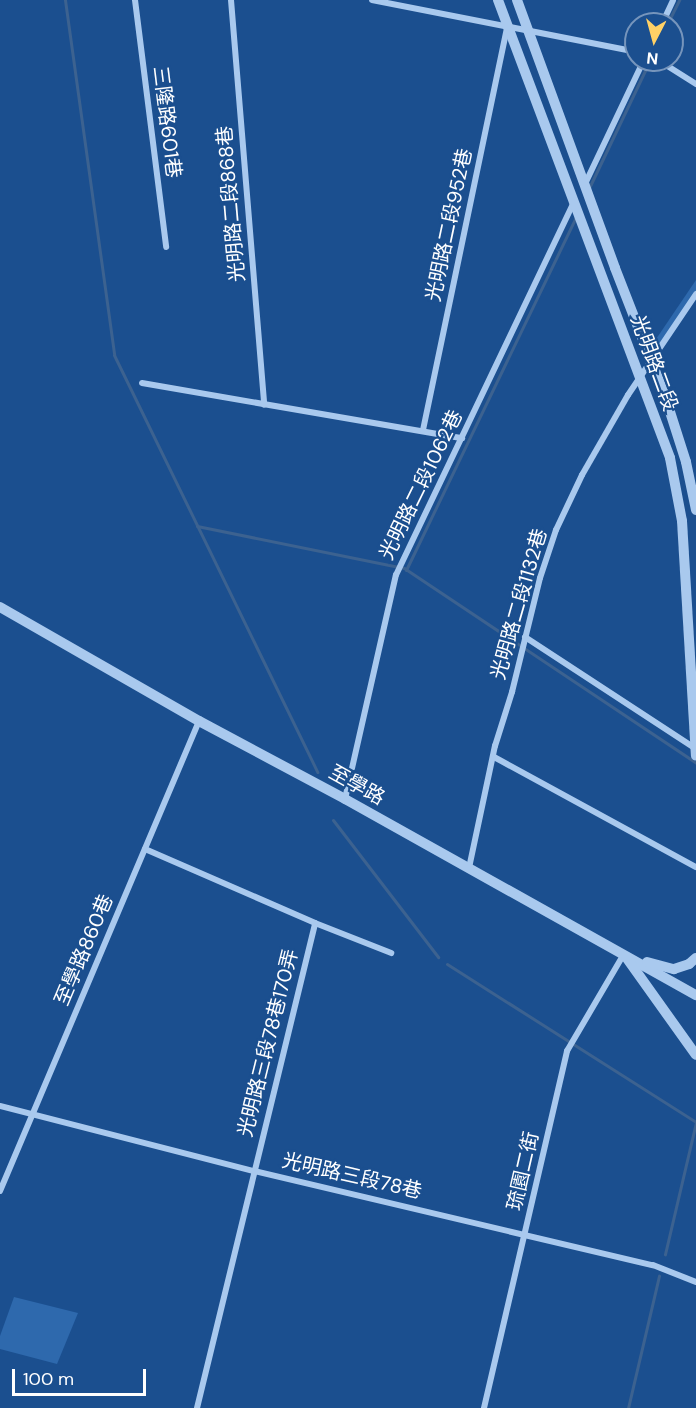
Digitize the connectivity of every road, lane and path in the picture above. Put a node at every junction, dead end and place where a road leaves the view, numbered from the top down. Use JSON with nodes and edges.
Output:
{"nodes":[{"id":1,"x":135,"y":0,"type":"edge"},
{"id":2,"x":231,"y":0,"type":"edge"},
{"id":3,"x":372,"y":0,"type":"edge"},
{"id":4,"x":498,"y":0,"type":"edge"},
{"id":5,"x":517,"y":0,"type":"edge"},
{"id":6,"x":512,"y":28,"type":"junction"},
{"id":7,"x":529,"y":32,"type":"junction"},
{"id":8,"x":624,"y":50,"type":"edge"},
{"id":9,"x":638,"y":72,"type":"edge"},
{"id":10,"x":677,"y":72,"type":"edge"},
{"id":11,"x":696,"y":84,"type":"edge"},
{"id":12,"x":584,"y":185,"type":"junction"},
{"id":13,"x":574,"y":202,"type":"junction"},
{"id":14,"x":166,"y":248,"type":"dead end"},
{"id":15,"x":696,"y":294,"type":"edge"},
{"id":16,"x":645,"y":367,"type":"junction"},
{"id":17,"x":142,"y":383,"type":"dead end"},
{"id":18,"x":264,"y":405,"type":"junction"},
{"id":19,"x":423,"y":430,"type":"junction"},
{"id":20,"x":462,"y":438,"type":"junction"},
{"id":21,"x":696,"y":510,"type":"edge"},
{"id":22,"x":0,"y":607,"type":"edge"},
{"id":23,"x":525,"y":637,"type":"junction"},
{"id":24,"x":199,"y":721,"type":"junction"},
{"id":25,"x":696,"y":749,"type":"edge"},
{"id":26,"x":696,"y":756,"type":"edge"},
{"id":27,"x":494,"y":757,"type":"junction"},
{"id":28,"x":345,"y":799,"type":"junction"},
{"id":29,"x":145,"y":849,"type":"junction"},
{"id":30,"x":696,"y":867,"type":"edge"},
{"id":31,"x":469,"y":868,"type":"junction"},
{"id":32,"x":315,"y":923,"type":"junction"},
{"id":33,"x":391,"y":953,"type":"dead end"},
{"id":34,"x":624,"y":954,"type":"junction"},
{"id":35,"x":696,"y":958,"type":"edge"},
{"id":36,"x":696,"y":995,"type":"edge"},
{"id":37,"x":696,"y":1055,"type":"edge"},
{"id":38,"x":0,"y":1106,"type":"edge"},
{"id":39,"x":33,"y":1114,"type":"junction"},
{"id":40,"x":254,"y":1171,"type":"junction"},
{"id":41,"x":0,"y":1191,"type":"edge"},
{"id":42,"x":526,"y":1234,"type":"junction"},
{"id":43,"x":696,"y":1282,"type":"edge"},
{"id":44,"x":197,"y":1408,"type":"edge"},
{"id":45,"x":484,"y":1408,"type":"edge"}],
"edges":[{"from":1,"to":14,"type":"street","name":"三隆路601巷"},
{"from":2,"to":18,"type":"street","name":"光明路二段868巷"},
{"from":3,"to":6,"type":"street"},
{"from":4,"to":6,"type":"street","name":"光明路二段"},
{"from":5,"to":7,"type":"street","name":"光明路二段"},
{"from":6,"to":7,"type":"street"},
{"from":6,"to":13,"type":"street","name":"光明路二段"},
{"from":6,"to":19,"type":"street","name":"光明路二段952巷"},
{"from":7,"to":8,"type":"street"},
{"from":7,"to":12,"type":"street","name":"光明路二段"},
{"from":9,"to":12,"type":"street"},
{"from":10,"to":11,"type":"street"},
{"from":12,"to":16,"type":"street","name":"光明路二段"},
{"from":13,"to":16,"type":"street","name":"光明路二段"},
{"from":13,"to":20,"type":"street","name":"光明路二段1062巷"},
{"from":15,"to":16,"type":"street","name":"光明路二段1132巷"},
{"from":16,"to":21,"type":"street","name":"光明路二段"},
{"from":16,"to":23,"type":"street","name":"光明路二段1132巷"},
{"from":16,"to":25,"type":"street","name":"光明路二段"},
{"from":17,"to":18,"type":"street"},
{"from":18,"to":19,"type":"street"},
{"from":19,"to":20,"type":"street"},
{"from":20,"to":28,"type":"street","name":"光明路二段1062巷"},
{"from":22,"to":24,"type":"street","name":"至學路"},
{"from":23,"to":25,"type":"street"},
{"from":23,"to":27,"type":"street","name":"光明路二段1132巷"},
{"from":24,"to":28,"type":"street","name":"至學路"},
{"from":24,"to":29,"type":"street","name":"至學路860巷"},
{"from":25,"to":26,"type":"street","name":"光明路二段"},
{"from":27,"to":30,"type":"street"},
{"from":27,"to":31,"type":"street","name":"光明路二段1132巷"},
{"from":28,"to":31,"type":"street","name":"至學路"},
{"from":29,"to":32,"type":"street"},
{"from":29,"to":39,"type":"street","name":"至學路860巷"},
{"from":31,"to":34,"type":"street","name":"至學路"},
{"from":32,"to":33,"type":"street"},
{"from":32,"to":40,"type":"street","name":"光明路三段78巷170弄"},
{"from":34,"to":35,"type":"street"},
{"from":34,"to":36,"type":"street","name":"至學路"},
{"from":34,"to":37,"type":"street"},
{"from":34,"to":42,"type":"street","name":"琉園二街"},
{"from":38,"to":39,"type":"street","name":"光明路三段78巷"},
{"from":39,"to":40,"type":"street","name":"光明路三段78巷"},
{"from":39,"to":41,"type":"street","name":"至學路860巷"},
{"from":40,"to":42,"type":"street","name":"光明路三段78巷"},
{"from":40,"to":44,"type":"street","name":"光明路三段78巷170弄"},
{"from":42,"to":43,"type":"street","name":"光明路三段78巷"},
{"from":42,"to":45,"type":"street","name":"琉園二街"}]}
